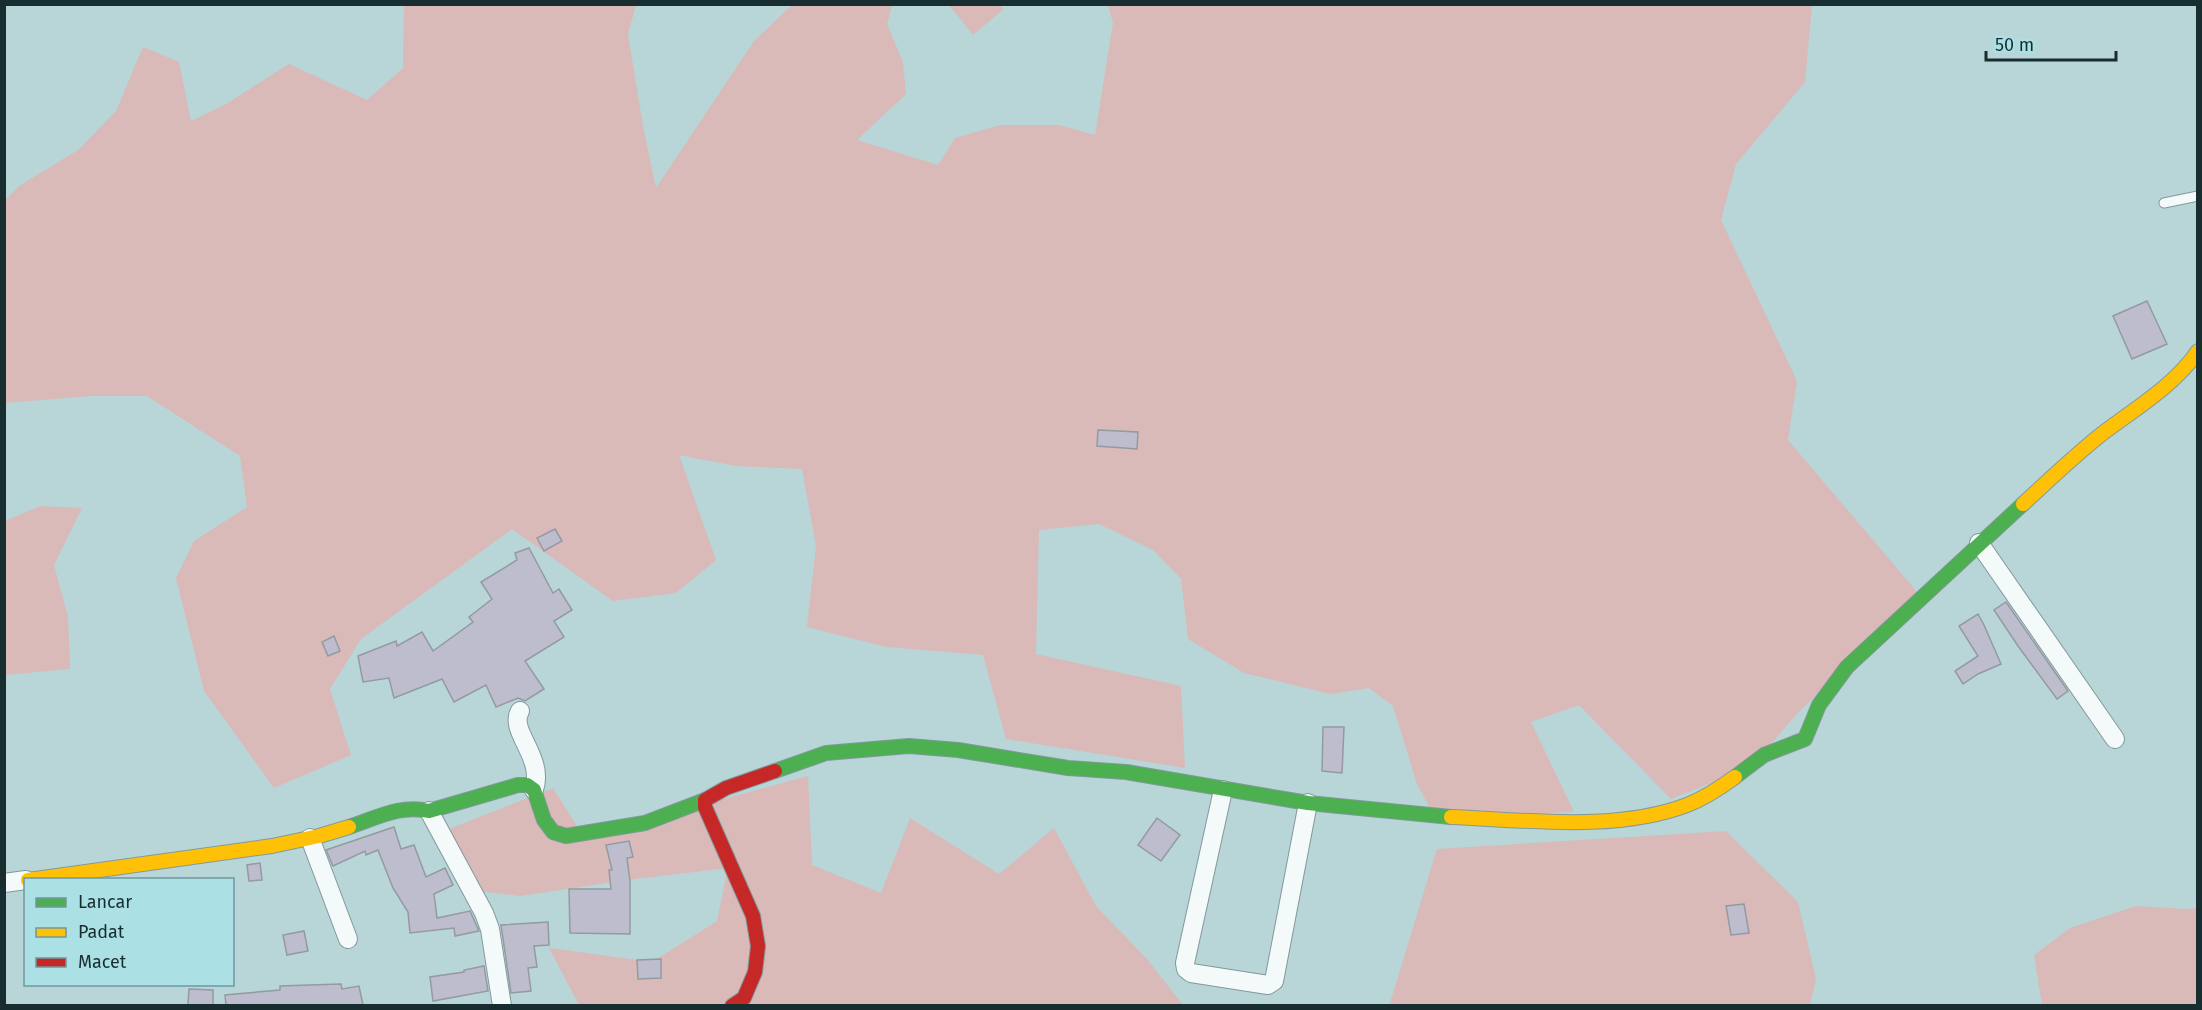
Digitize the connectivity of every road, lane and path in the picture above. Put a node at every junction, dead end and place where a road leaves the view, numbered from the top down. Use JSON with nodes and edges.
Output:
{"nodes":[{"id":1,"x":2198,"y":196,"type":"edge"},
{"id":2,"x":2164,"y":203,"type":"dead end"},
{"id":3,"x":2198,"y":351,"type":"edge"},
{"id":4,"x":1979,"y":543,"type":"junction"},
{"id":5,"x":520,"y":711,"type":"dead end"},
{"id":6,"x":2115,"y":739,"type":"dead end"},
{"id":7,"x":534,"y":790,"type":"junction"},
{"id":8,"x":1223,"y":790,"type":"junction"},
{"id":9,"x":705,"y":800,"type":"junction"},
{"id":10,"x":1308,"y":803,"type":"junction"},
{"id":11,"x":429,"y":811,"type":"junction"},
{"id":12,"x":310,"y":838,"type":"junction"},
{"id":13,"x":40,"y":878,"type":"edge"},
{"id":14,"x":24,"y":880,"type":"edge"},
{"id":15,"x":4,"y":883,"type":"edge"},
{"id":16,"x":348,"y":939,"type":"dead end"},
{"id":17,"x":495,"y":1005,"type":"edge"},
{"id":18,"x":732,"y":1005,"type":"edge"}],
"edges":[{"from":1,"to":2,"type":"lane"},
{"from":3,"to":4,"type":"street"},
{"from":4,"to":6,"type":"street"},
{"from":4,"to":10,"type":"street"},
{"from":5,"to":7,"type":"street"},
{"from":7,"to":9,"type":"street"},
{"from":7,"to":11,"type":"street"},
{"from":8,"to":9,"type":"street"},
{"from":8,"to":10,"type":"street"},
{"from":8,"to":10,"type":"street"},
{"from":9,"to":18,"type":"street"},
{"from":11,"to":12,"type":"street"},
{"from":11,"to":17,"type":"street"},
{"from":12,"to":13,"type":"street"},
{"from":12,"to":16,"type":"street"},
{"from":14,"to":15,"type":"street"}]}
